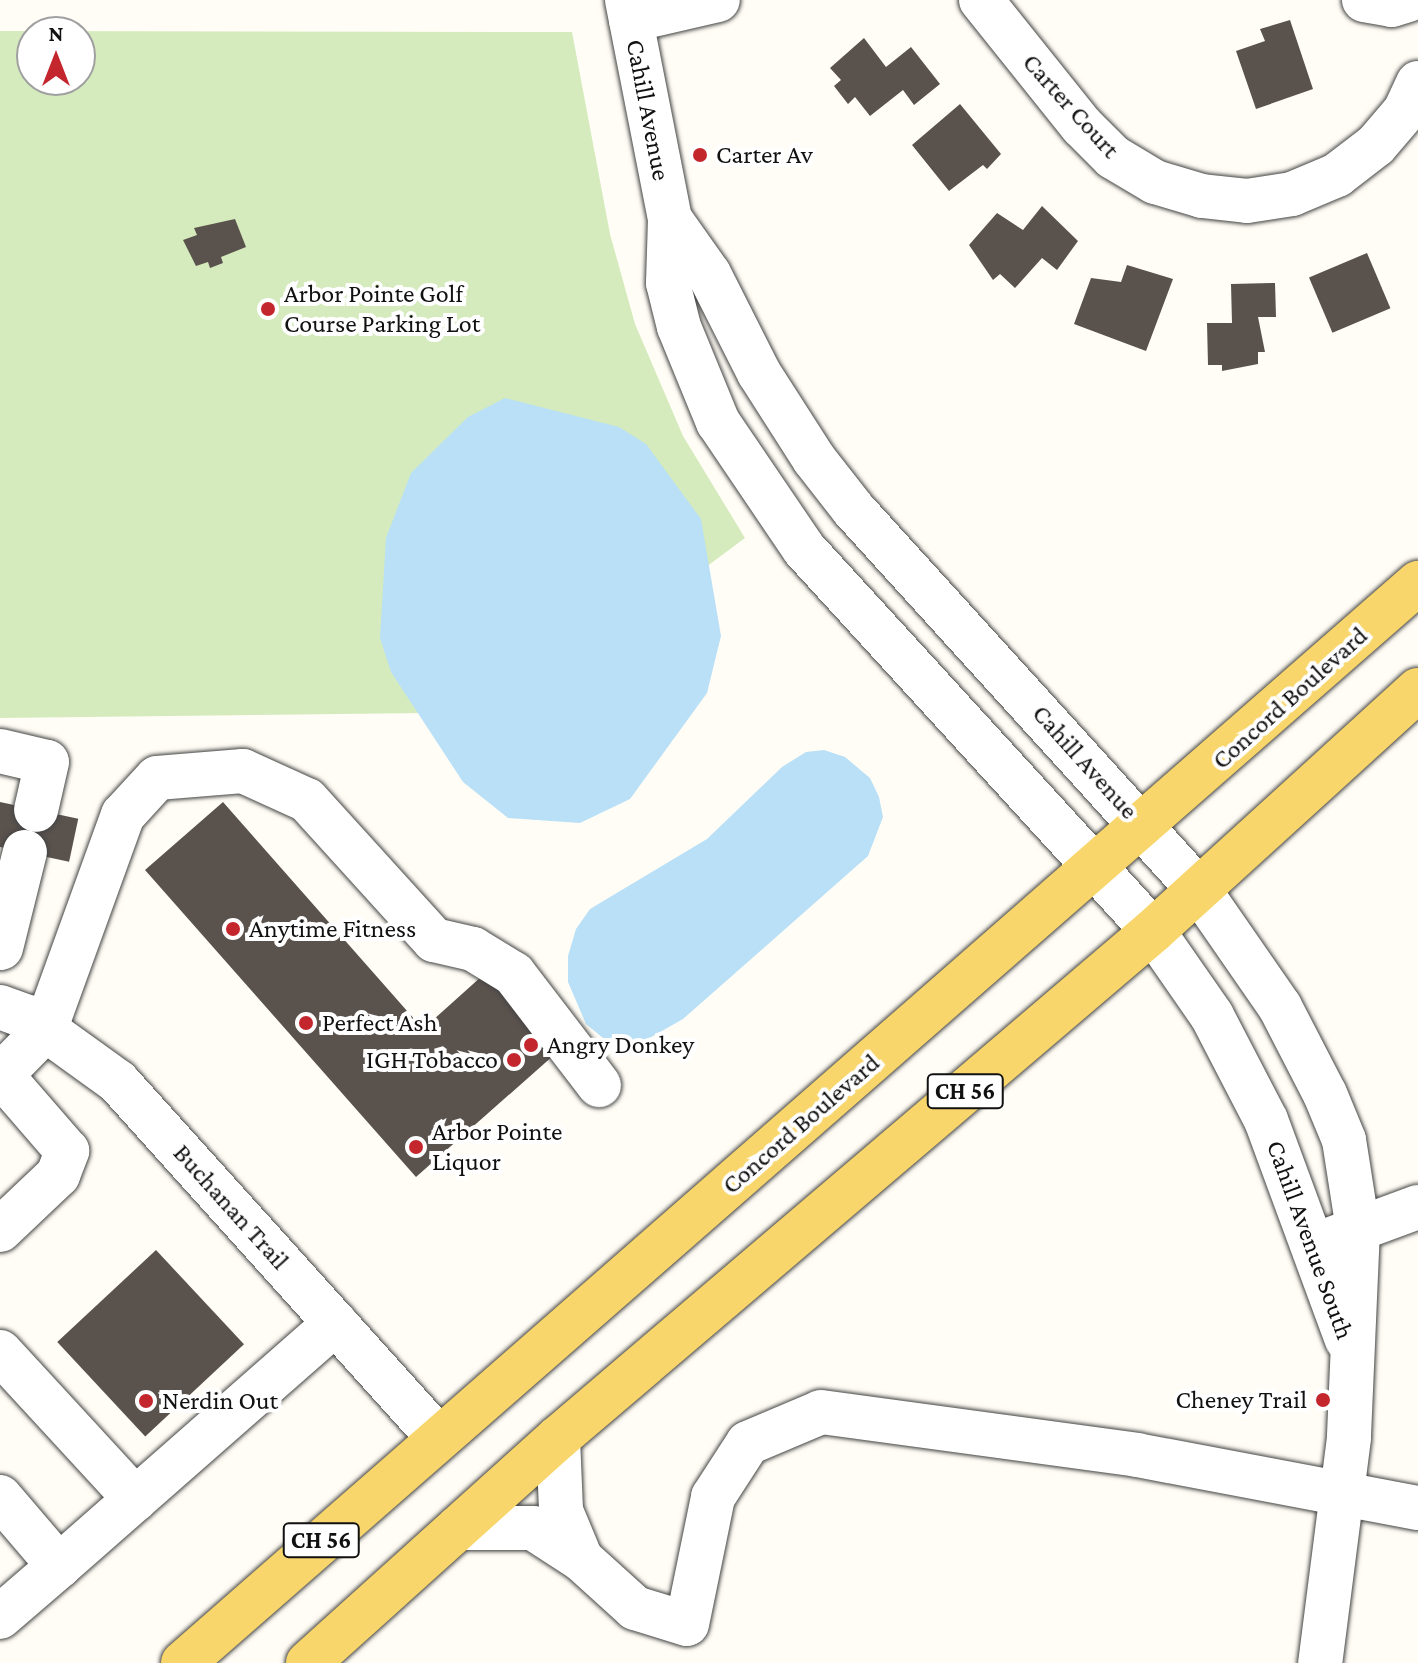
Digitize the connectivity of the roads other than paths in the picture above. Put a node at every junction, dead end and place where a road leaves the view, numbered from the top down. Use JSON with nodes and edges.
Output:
{"nodes":[{"id":1,"x":718,"y":0,"type":"edge"},
{"id":2,"x":981,"y":0,"type":"edge"},
{"id":3,"x":1364,"y":0,"type":"edge"},
{"id":4,"x":1409,"y":0,"type":"edge"},
{"id":5,"x":629,"y":10,"type":"edge"},
{"id":6,"x":1418,"y":19,"type":"edge"},
{"id":7,"x":1418,"y":83,"type":"edge"},
{"id":8,"x":670,"y":219,"type":"junction"},
{"id":9,"x":1418,"y":583,"type":"edge"},
{"id":10,"x":1418,"y":690,"type":"edge"},
{"id":11,"x":0,"y":751,"type":"edge"},
{"id":12,"x":36,"y":810,"type":"dead end"},
{"id":13,"x":1144,"y":827,"type":"junction"},
{"id":14,"x":25,"y":852,"type":"dead end"},
{"id":15,"x":1097,"y":867,"type":"junction"},
{"id":16,"x":1199,"y":890,"type":"junction"},
{"id":17,"x":1153,"y":931,"type":"junction"},
{"id":18,"x":0,"y":948,"type":"edge"},
{"id":19,"x":65,"y":974,"type":"junction"},
{"id":20,"x":0,"y":1007,"type":"edge"},
{"id":21,"x":45,"y":1030,"type":"junction"},
{"id":22,"x":1,"y":1076,"type":"edge"},
{"id":23,"x":599,"y":1085,"type":"dead end"},
{"id":24,"x":1418,"y":1207,"type":"edge"},
{"id":25,"x":1358,"y":1229,"type":"junction"},
{"id":26,"x":0,"y":1230,"type":"edge"},
{"id":27,"x":1313,"y":1246,"type":"junction"},
{"id":28,"x":336,"y":1323,"type":"junction"},
{"id":29,"x":0,"y":1352,"type":"edge"},
{"id":30,"x":1355,"y":1364,"type":"junction"},
{"id":31,"x":438,"y":1437,"type":"junction"},
{"id":32,"x":558,"y":1438,"type":"junction"},
{"id":33,"x":1343,"y":1495,"type":"junction"},
{"id":34,"x":0,"y":1497,"type":"edge"},
{"id":35,"x":135,"y":1499,"type":"junction"},
{"id":36,"x":1418,"y":1508,"type":"edge"},
{"id":37,"x":458,"y":1528,"type":"junction"},
{"id":38,"x":581,"y":1559,"type":"junction"},
{"id":39,"x":59,"y":1566,"type":"junction"},
{"id":40,"x":0,"y":1617,"type":"edge"},
{"id":41,"x":183,"y":1663,"type":"edge"},
{"id":42,"x":308,"y":1663,"type":"edge"},
{"id":43,"x":1320,"y":1663,"type":"edge"}],
"edges":[{"from":1,"to":5,"type":"street"},
{"from":2,"to":7,"type":"street","name":"Carter Court"},
{"from":3,"to":4,"type":"street"},
{"from":4,"to":6,"type":"street"},
{"from":5,"to":8,"type":"street","name":"Cahill Avenue"},
{"from":8,"to":13,"type":"street","name":"Cahill Avenue"},
{"from":8,"to":15,"type":"street","name":"Cahill Avenue"},
{"from":9,"to":13,"type":"main road","name":"Concord Boulevard","number":"CH 56"},
{"from":10,"to":16,"type":"main road","number":"CH 56"},
{"from":11,"to":12,"type":"street"},
{"from":13,"to":15,"type":"main road","name":"Concord Boulevard","number":"CH 56"},
{"from":13,"to":16,"type":"street","name":"Cahill Avenue"},
{"from":14,"to":18,"type":"street"},
{"from":15,"to":17,"type":"street","name":"Cahill Avenue South"},
{"from":15,"to":31,"type":"main road","name":"Concord Boulevard","number":"CH 56"},
{"from":16,"to":17,"type":"main road","number":"CH 56"},
{"from":16,"to":25,"type":"street","name":"Cahill Avenue"},
{"from":17,"to":27,"type":"street","name":"Cahill Avenue South"},
{"from":17,"to":32,"type":"main road","number":"CH 56"},
{"from":18,"to":19,"type":"street"},
{"from":19,"to":21,"type":"street"},
{"from":19,"to":23,"type":"street"},
{"from":20,"to":21,"type":"street","name":"Buchanan Trail"},
{"from":21,"to":22,"type":"street"},
{"from":21,"to":28,"type":"street","name":"Buchanan Trail"},
{"from":22,"to":26,"type":"street"},
{"from":24,"to":25,"type":"street"},
{"from":25,"to":27,"type":"street"},
{"from":25,"to":30,"type":"street","name":"Cahill Avenue"},
{"from":27,"to":30,"type":"street","name":"Cahill Avenue South"},
{"from":28,"to":31,"type":"street","name":"Buchanan Trail"},
{"from":28,"to":35,"type":"street"},
{"from":29,"to":35,"type":"street"},
{"from":30,"to":33,"type":"street","name":"Cahill Avenue South"},
{"from":31,"to":41,"type":"main road","name":"Concord Boulevard","number":"CH 56"},
{"from":32,"to":37,"type":"main road","number":"CH 56"},
{"from":32,"to":38,"type":"street"},
{"from":33,"to":36,"type":"street"},
{"from":33,"to":38,"type":"street"},
{"from":33,"to":43,"type":"street","name":"Cahill Avenue South"},
{"from":34,"to":39,"type":"street"},
{"from":35,"to":39,"type":"street"},
{"from":37,"to":38,"type":"street"},
{"from":37,"to":42,"type":"main road","number":"CH 56"},
{"from":39,"to":40,"type":"street"}]}
